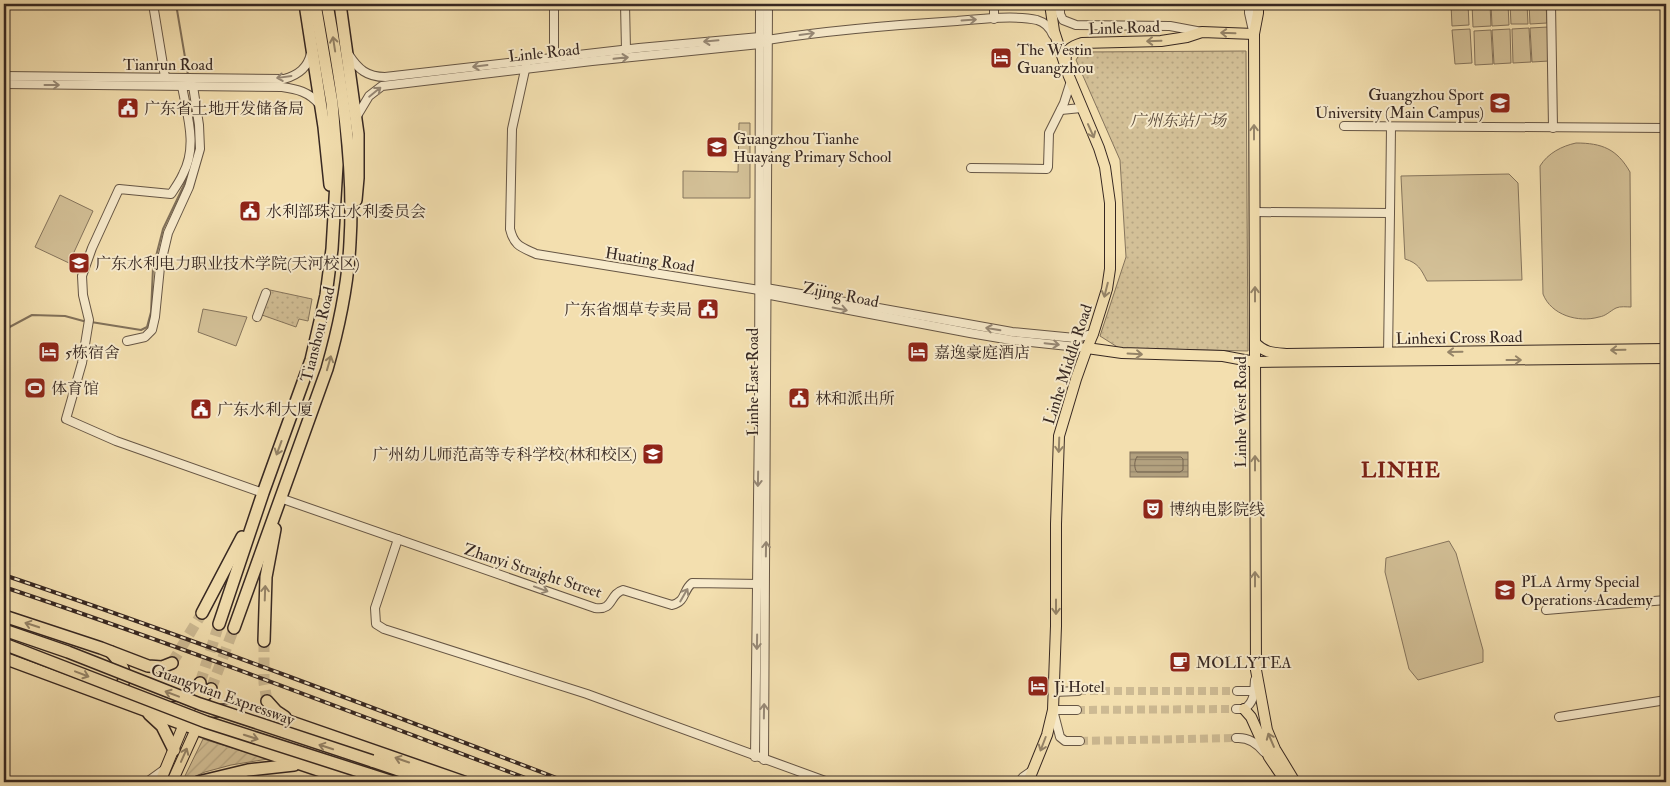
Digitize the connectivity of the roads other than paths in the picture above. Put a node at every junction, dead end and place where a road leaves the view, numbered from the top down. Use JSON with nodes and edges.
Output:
{"nodes":[{"id":1,"x":153,"y":4,"type":"edge"},
{"id":2,"x":305,"y":4,"type":"edge"},
{"id":3,"x":315,"y":4,"type":"edge"},
{"id":4,"x":327,"y":4,"type":"edge"},
{"id":5,"x":340,"y":4,"type":"edge"},
{"id":6,"x":554,"y":4,"type":"edge"},
{"id":7,"x":624,"y":4,"type":"edge"},
{"id":8,"x":760,"y":4,"type":"edge"},
{"id":9,"x":768,"y":4,"type":"edge"},
{"id":10,"x":994,"y":4,"type":"edge"},
{"id":11,"x":1249,"y":4,"type":"edge"},
{"id":12,"x":1258,"y":4,"type":"edge"},
{"id":13,"x":1551,"y":4,"type":"edge"},
{"id":14,"x":1056,"y":5,"type":"edge"},
{"id":15,"x":994,"y":19,"type":"junction"},
{"id":16,"x":1202,"y":32,"type":"junction"},
{"id":17,"x":1254,"y":34,"type":"junction"},
{"id":18,"x":762,"y":40,"type":"junction"},
{"id":19,"x":312,"y":44,"type":"junction"},
{"id":20,"x":626,"y":50,"type":"junction"},
{"id":21,"x":346,"y":51,"type":"junction"},
{"id":22,"x":554,"y":58,"type":"junction"},
{"id":23,"x":526,"y":65,"type":"junction"},
{"id":24,"x":1067,"y":69,"type":"junction"},
{"id":25,"x":4,"y":76,"type":"edge"},
{"id":26,"x":165,"y":77,"type":"junction"},
{"id":27,"x":1071,"y":80,"type":"junction"},
{"id":28,"x":188,"y":82,"type":"junction"},
{"id":29,"x":4,"y":84,"type":"edge"},
{"id":30,"x":321,"y":105,"type":"junction"},
{"id":31,"x":1081,"y":108,"type":"junction"},
{"id":32,"x":1061,"y":110,"type":"junction"},
{"id":33,"x":1344,"y":126,"type":"dead end"},
{"id":34,"x":1391,"y":126,"type":"junction"},
{"id":35,"x":1553,"y":128,"type":"junction"},
{"id":36,"x":1666,"y":128,"type":"edge"},
{"id":37,"x":358,"y":134,"type":"junction"},
{"id":38,"x":971,"y":168,"type":"dead end"},
{"id":39,"x":1254,"y":212,"type":"junction"},
{"id":40,"x":1390,"y":213,"type":"junction"},
{"id":41,"x":333,"y":221,"type":"junction"},
{"id":42,"x":351,"y":226,"type":"junction"},
{"id":43,"x":763,"y":291,"type":"junction"},
{"id":44,"x":266,"y":293,"type":"dead end"},
{"id":45,"x":257,"y":317,"type":"dead end"},
{"id":46,"x":1093,"y":334,"type":"junction"},
{"id":47,"x":127,"y":341,"type":"dead end"},
{"id":48,"x":1255,"y":343,"type":"junction"},
{"id":49,"x":1087,"y":348,"type":"junction"},
{"id":50,"x":1666,"y":349,"type":"edge"},
{"id":51,"x":1388,"y":357,"type":"junction"},
{"id":52,"x":1666,"y":358,"type":"edge"},
{"id":53,"x":1255,"y":362,"type":"junction"},
{"id":54,"x":296,"y":403,"type":"junction"},
{"id":55,"x":312,"y":409,"type":"junction"},
{"id":56,"x":263,"y":492,"type":"junction"},
{"id":57,"x":280,"y":498,"type":"junction"},
{"id":58,"x":398,"y":539,"type":"junction"},
{"id":59,"x":761,"y":584,"type":"junction"},
{"id":60,"x":1666,"y":600,"type":"edge"},
{"id":61,"x":1546,"y":610,"type":"dead end"},
{"id":62,"x":202,"y":613,"type":"tunnel mouth"},
{"id":63,"x":4,"y":616,"type":"edge"},
{"id":64,"x":220,"y":624,"type":"tunnel mouth"},
{"id":65,"x":234,"y":628,"type":"tunnel mouth"},
{"id":66,"x":4,"y":630,"type":"edge"},
{"id":67,"x":60,"y":635,"type":"junction"},
{"id":68,"x":264,"y":641,"type":"tunnel mouth"},
{"id":69,"x":4,"y":644,"type":"edge"},
{"id":70,"x":111,"y":652,"type":"junction"},
{"id":71,"x":4,"y":658,"type":"edge"},
{"id":72,"x":172,"y":663,"type":"dead end"},
{"id":73,"x":1256,"y":670,"type":"junction"},
{"id":74,"x":45,"y":673,"type":"junction"},
{"id":75,"x":200,"y":683,"type":"tunnel mouth"},
{"id":76,"x":96,"y":691,"type":"junction"},
{"id":77,"x":1078,"y":691,"type":"tunnel mouth"},
{"id":78,"x":1237,"y":691,"type":"tunnel mouth"},
{"id":79,"x":1254,"y":691,"type":"junction"},
{"id":80,"x":1054,"y":692,"type":"junction"},
{"id":81,"x":1666,"y":700,"type":"edge"},
{"id":82,"x":267,"y":701,"type":"tunnel mouth"},
{"id":83,"x":196,"y":703,"type":"junction"},
{"id":84,"x":137,"y":706,"type":"junction"},
{"id":85,"x":1240,"y":709,"type":"joint"},
{"id":86,"x":1053,"y":710,"type":"junction"},
{"id":87,"x":1077,"y":710,"type":"tunnel mouth"},
{"id":88,"x":203,"y":712,"type":"junction"},
{"id":89,"x":1262,"y":712,"type":"junction"},
{"id":90,"x":1559,"y":717,"type":"dead end"},
{"id":91,"x":292,"y":722,"type":"junction"},
{"id":92,"x":184,"y":724,"type":"junction"},
{"id":93,"x":196,"y":729,"type":"junction"},
{"id":94,"x":1257,"y":732,"type":"junction"},
{"id":95,"x":229,"y":740,"type":"junction"},
{"id":96,"x":1080,"y":741,"type":"tunnel mouth"},
{"id":97,"x":174,"y":750,"type":"junction"},
{"id":98,"x":277,"y":756,"type":"junction"},
{"id":99,"x":755,"y":757,"type":"junction"},
{"id":100,"x":1269,"y":757,"type":"junction"},
{"id":101,"x":764,"y":760,"type":"junction"},
{"id":102,"x":302,"y":765,"type":"junction"},
{"id":103,"x":166,"y":768,"type":"junction"},
{"id":104,"x":1033,"y":770,"type":"junction"},
{"id":105,"x":147,"y":782,"type":"edge"},
{"id":106,"x":160,"y":782,"type":"edge"},
{"id":107,"x":172,"y":782,"type":"edge"},
{"id":108,"x":198,"y":782,"type":"edge"},
{"id":109,"x":354,"y":782,"type":"edge"},
{"id":110,"x":393,"y":782,"type":"edge"},
{"id":111,"x":434,"y":782,"type":"edge"},
{"id":112,"x":464,"y":782,"type":"edge"},
{"id":113,"x":828,"y":782,"type":"edge"},
{"id":114,"x":1019,"y":782,"type":"edge"},
{"id":115,"x":1028,"y":782,"type":"edge"},
{"id":116,"x":1286,"y":782,"type":"edge"},
{"id":117,"x":1295,"y":782,"type":"edge"}],
"edges":[{"from":1,"to":26,"type":"street"},
{"from":2,"to":19,"type":"highway"},
{"from":3,"to":41,"type":"highway","name":"Tianshou Road"},
{"from":42,"to":4,"type":"highway","name":"Tianshou Road","one_way":true},
{"from":5,"to":21,"type":"highway"},
{"from":6,"to":22,"type":"street"},
{"from":7,"to":20,"type":"street"},
{"from":8,"to":18,"type":"street","name":"Linhe East Road"},
{"from":9,"to":18,"type":"street","name":"Linhe East Road"},
{"from":10,"to":15,"type":"street"},
{"from":11,"to":17,"type":"street","name":"Linhe West Road"},
{"from":12,"to":17,"type":"main road","name":"Linhe West Road"},
{"from":13,"to":35,"type":"street"},
{"from":14,"to":16,"type":"street","name":"Linle Road"},
{"from":14,"to":24,"type":"main road","name":"Linhe Middle Road"},
{"from":18,"to":15,"type":"street","name":"Linle Road","one_way":true},
{"from":15,"to":24,"type":"street","name":"Linle Road"},
{"from":17,"to":16,"type":"main road","name":"Linle Road","one_way":true},
{"from":16,"to":24,"type":"main road","name":"Linle Road","one_way":true},
{"from":39,"to":17,"type":"main road","name":"Linhe West Road","one_way":true},
{"from":18,"to":20,"type":"street","name":"Linle Road","one_way":true},
{"from":23,"to":18,"type":"street","name":"Linle Road","one_way":true},
{"from":18,"to":43,"type":"street","name":"Linhe East Road"},
{"from":19,"to":28,"type":"street","name":"Tianrun Road","one_way":true},
{"from":19,"to":30,"type":"highway"},
{"from":20,"to":22,"type":"street","name":"Linle Road"},
{"from":23,"to":21,"type":"street","name":"Linle Road","one_way":true},
{"from":21,"to":37,"type":"highway"},
{"from":22,"to":23,"type":"street","name":"Linle Road"},
{"from":37,"to":23,"type":"street","name":"Linle Road","one_way":true},
{"from":23,"to":43,"type":"street","name":"Huating Road"},
{"from":24,"to":27,"type":"main road","name":"Linhe Middle Road"},
{"from":25,"to":26,"type":"street","name":"Tianrun Road"},
{"from":26,"to":28,"type":"street","name":"Tianrun Road"},
{"from":27,"to":31,"type":"main road","name":"Linhe Middle Road"},
{"from":27,"to":32,"type":"street"},
{"from":29,"to":28,"type":"street","name":"Tianrun Road","one_way":true},
{"from":28,"to":30,"type":"street","name":"Tianrun Road"},
{"from":28,"to":47,"type":"street"},
{"from":28,"to":56,"type":"street"},
{"from":30,"to":41,"type":"highway"},
{"from":31,"to":32,"type":"street"},
{"from":31,"to":46,"type":"main road","name":"Linhe Middle Road","one_way":true},
{"from":32,"to":38,"type":"street"},
{"from":33,"to":34,"type":"street"},
{"from":34,"to":35,"type":"street"},
{"from":34,"to":40,"type":"street"},
{"from":35,"to":36,"type":"street"},
{"from":37,"to":42,"type":"highway"},
{"from":39,"to":40,"type":"street"},
{"from":48,"to":39,"type":"main road","name":"Linhe West Road","one_way":true},
{"from":40,"to":51,"type":"street"},
{"from":41,"to":54,"type":"highway","name":"Tianshou Road"},
{"from":55,"to":42,"type":"highway","name":"Tianshou Road","one_way":true},
{"from":46,"to":43,"type":"street","name":"Zijing Road","one_way":true},
{"from":43,"to":49,"type":"street","name":"Zijing Road","one_way":true},
{"from":43,"to":59,"type":"street","name":"Linhe East Road"},
{"from":44,"to":45,"type":"street"},
{"from":46,"to":49,"type":"main road","name":"Linhe Middle Road"},
{"from":48,"to":51,"type":"main road","name":"Linhexi Cross Road"},
{"from":48,"to":53,"type":"main road","name":"Linhe West Road"},
{"from":49,"to":53,"type":"main road","name":"Zijing Road","one_way":true},
{"from":49,"to":80,"type":"main road","name":"Linhe Middle Road","one_way":true},
{"from":50,"to":51,"type":"main road","name":"Linhexi Cross Road","one_way":true},
{"from":51,"to":52,"type":"main road","name":"Linhexi Cross Road","one_way":true},
{"from":51,"to":53,"type":"main road","name":"Linhexi Cross Road"},
{"from":73,"to":53,"type":"main road","name":"Linhe West Road","one_way":true},
{"from":54,"to":55,"type":"highway"},
{"from":54,"to":56,"type":"highway","name":"Tianshou Road","one_way":true},
{"from":55,"to":57,"type":"highway","name":"Tianshou Road"},
{"from":56,"to":62,"type":"highway"},
{"from":56,"to":64,"type":"highway","name":"Tianshou Road"},
{"from":57,"to":58,"type":"street","name":"Zhanyi Straight Street"},
{"from":57,"to":65,"type":"highway","name":"Tianshou Road"},
{"from":68,"to":57,"type":"highway","one_way":true},
{"from":58,"to":59,"type":"street","name":"Zhanyi Straight Street","one_way":true},
{"from":58,"to":99,"type":"street"},
{"from":59,"to":99,"type":"street","name":"Linhe East Road","one_way":true},
{"from":101,"to":59,"type":"street","name":"Linhe East Road","one_way":true},
{"from":60,"to":61,"type":"street"},
{"from":67,"to":63,"type":"highway","one_way":true},
{"from":111,"to":66,"type":"highway","name":"Guangyuan Expressway","one_way":true,"bridge":true},
{"from":67,"to":70,"type":"highway"},
{"from":67,"to":74,"type":"highway"},
{"from":69,"to":110,"type":"highway","name":"Guangyuan Expressway","one_way":true,"bridge":true},
{"from":70,"to":72,"type":"highway"},
{"from":70,"to":76,"type":"highway"},
{"from":71,"to":74,"type":"highway"},
{"from":73,"to":79,"type":"street"},
{"from":73,"to":89,"type":"main road","name":"Linhe West Road"},
{"from":74,"to":76,"type":"highway"},
{"from":75,"to":83,"type":"highway"},
{"from":76,"to":84,"type":"highway"},
{"from":77,"to":80,"type":"street"},
{"from":78,"to":79,"type":"street"},
{"from":79,"to":85,"type":"street"},
{"from":80,"to":86,"type":"main road","name":"Linhe Middle Road"},
{"from":81,"to":90,"type":"street"},
{"from":82,"to":91,"type":"highway"},
{"from":83,"to":84,"type":"highway"},
{"from":83,"to":88,"type":"highway"},
{"from":83,"to":88,"type":"highway"},
{"from":83,"to":92,"type":"highway"},
{"from":84,"to":92,"type":"highway"},
{"from":84,"to":97,"type":"highway"},
{"from":85,"to":94,"type":"main road"},
{"from":86,"to":87,"type":"street"},
{"from":86,"to":96,"type":"street"},
{"from":86,"to":104,"type":"main road","name":"Linhe Middle Road","one_way":true},
{"from":88,"to":91,"type":"highway"},
{"from":88,"to":92,"type":"highway"},
{"from":88,"to":93,"type":"highway"},
{"from":88,"to":95,"type":"highway"},
{"from":89,"to":94,"type":"street"},
{"from":117,"to":89,"type":"main road","name":"Linhe West Road","one_way":true},
{"from":91,"to":98,"type":"highway"},
{"from":112,"to":91,"type":"highway","one_way":true},
{"from":92,"to":93,"type":"highway"},
{"from":92,"to":97,"type":"main road"},
{"from":93,"to":95,"type":"highway"},
{"from":107,"to":93,"type":"main road","one_way":true},
{"from":94,"to":100,"type":"main road"},
{"from":94,"to":100,"type":"street"},
{"from":95,"to":98,"type":"highway"},
{"from":97,"to":103,"type":"main road"},
{"from":98,"to":102,"type":"highway"},
{"from":99,"to":101,"type":"street"},
{"from":100,"to":116,"type":"main road"},
{"from":101,"to":113,"type":"street"},
{"from":102,"to":108,"type":"highway"},
{"from":102,"to":109,"type":"highway"},
{"from":103,"to":105,"type":"street"},
{"from":103,"to":106,"type":"main road"},
{"from":104,"to":114,"type":"street"},
{"from":104,"to":115,"type":"main road","name":"Linhe Middle Road"}]}
